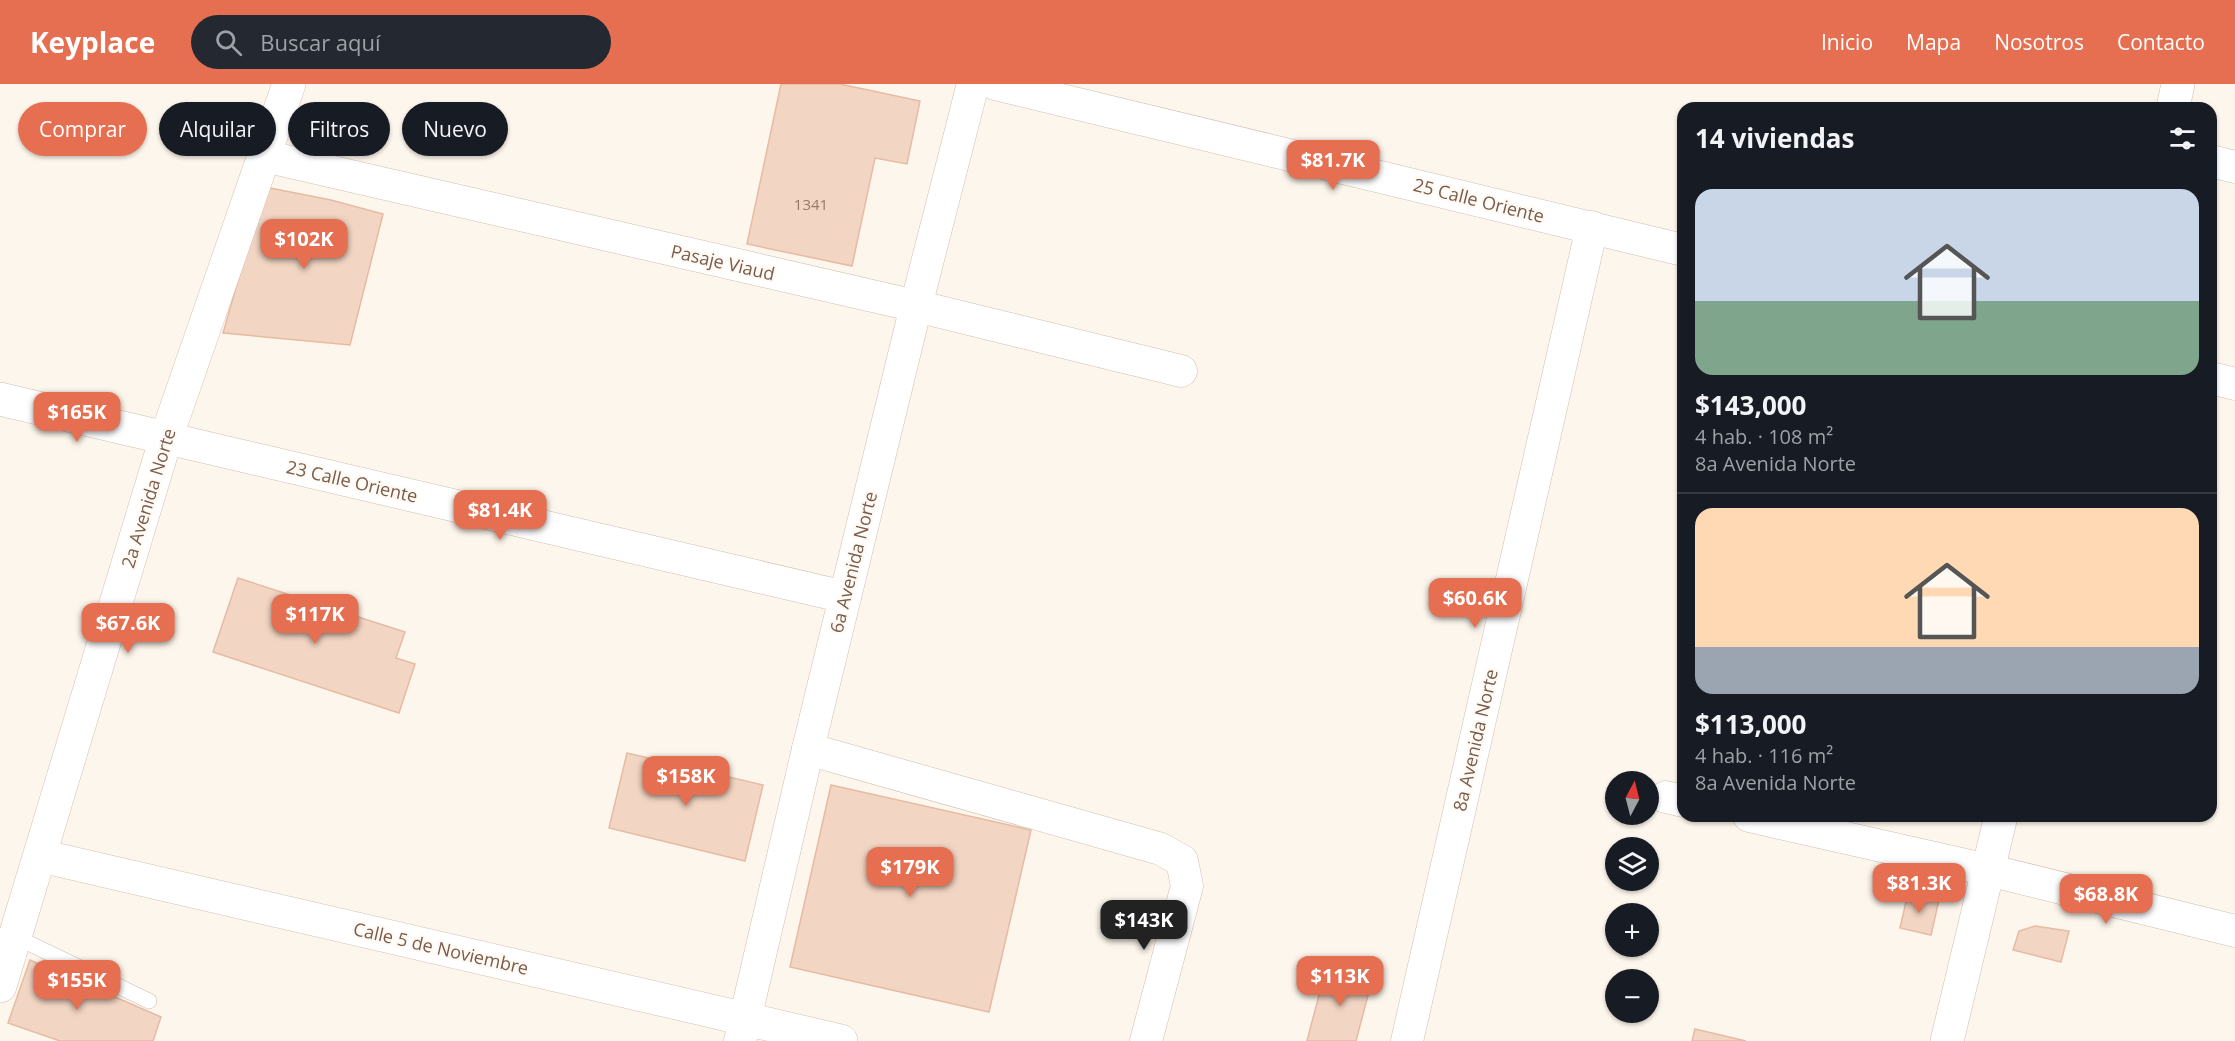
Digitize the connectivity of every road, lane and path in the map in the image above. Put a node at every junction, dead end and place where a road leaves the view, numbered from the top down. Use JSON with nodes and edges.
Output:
{"nodes":[{"id":1,"x":290,"y":84,"type":"edge"},
{"id":2,"x":973,"y":84,"type":"edge"},
{"id":3,"x":995,"y":84,"type":"edge"},
{"id":4,"x":2178,"y":84,"type":"edge"},
{"id":5,"x":2174,"y":102,"type":"edge"},
{"id":6,"x":276,"y":123,"type":"edge"},
{"id":7,"x":264,"y":156,"type":"joint"},
{"id":8,"x":2217,"y":162,"type":"edge"},
{"id":9,"x":2235,"y":167,"type":"edge"},
{"id":10,"x":1592,"y":227,"type":"junction"},
{"id":11,"x":1677,"y":248,"type":"edge"},
{"id":12,"x":915,"y":306,"type":"junction"},
{"id":13,"x":1181,"y":371,"type":"dead end"},
{"id":14,"x":2217,"y":380,"type":"edge"},
{"id":15,"x":2235,"y":384,"type":"edge"},
{"id":16,"x":0,"y":399,"type":"edge"},
{"id":17,"x":166,"y":438,"type":"junction"},
{"id":18,"x":845,"y":597,"type":"junction"},
{"id":19,"x":808,"y":749,"type":"junction"},
{"id":20,"x":1776,"y":822,"type":"edge"},
{"id":21,"x":2000,"y":822,"type":"edge"},
{"id":22,"x":41,"y":856,"type":"junction"},
{"id":23,"x":1988,"y":870,"type":"junction"},
{"id":24,"x":2235,"y":931,"type":"edge"},
{"id":25,"x":16,"y":937,"type":"junction"},
{"id":26,"x":0,"y":986,"type":"edge"},
{"id":27,"x":149,"y":1001,"type":"dead end"},
{"id":28,"x":743,"y":1030,"type":"edge"},
{"id":29,"x":841,"y":1041,"type":"edge"},
{"id":30,"x":1146,"y":1041,"type":"edge"},
{"id":31,"x":1407,"y":1041,"type":"edge"},
{"id":32,"x":1947,"y":1041,"type":"edge"}],
"edges":[{"from":1,"to":6,"type":"main road","name":"2a Avenida Norte"},
{"from":2,"to":12,"type":"street","name":"6a Avenida Norte"},
{"from":3,"to":10,"type":"street","name":"25 Calle Oriente"},
{"from":4,"to":5,"type":"main road"},
{"from":7,"to":12,"type":"street","name":"Pasaje Viaud"},
{"from":7,"to":17,"type":"main road","name":"2a Avenida Norte"},
{"from":8,"to":9,"type":"street"},
{"from":10,"to":11,"type":"street","name":"25 Calle Oriente"},
{"from":10,"to":31,"type":"street","name":"8a Avenida Norte"},
{"from":12,"to":13,"type":"street","name":"Pasaje Viaud"},
{"from":12,"to":18,"type":"street","name":"6a Avenida Norte"},
{"from":14,"to":15,"type":"street"},
{"from":16,"to":17,"type":"main road","name":"23 Calle Oriente"},
{"from":17,"to":18,"type":"street","name":"23 Calle Oriente"},
{"from":17,"to":22,"type":"main road","name":"2a Avenida Norte"},
{"from":18,"to":19,"type":"street","name":"6a Avenida Norte"},
{"from":19,"to":28,"type":"street","name":"6a Avenida Norte"},
{"from":19,"to":30,"type":"street"},
{"from":20,"to":23,"type":"street"},
{"from":21,"to":23,"type":"main road"},
{"from":22,"to":25,"type":"main road","name":"2a Avenida Norte"},
{"from":22,"to":28,"type":"main road","name":"Calle 5 de Noviembre"},
{"from":23,"to":24,"type":"street"},
{"from":23,"to":32,"type":"main road"},
{"from":25,"to":26,"type":"main road","name":"2a Avenida Norte"},
{"from":25,"to":27,"type":"lane"},
{"from":28,"to":29,"type":"main road","name":"Calle 5 de Noviembre"}]}
